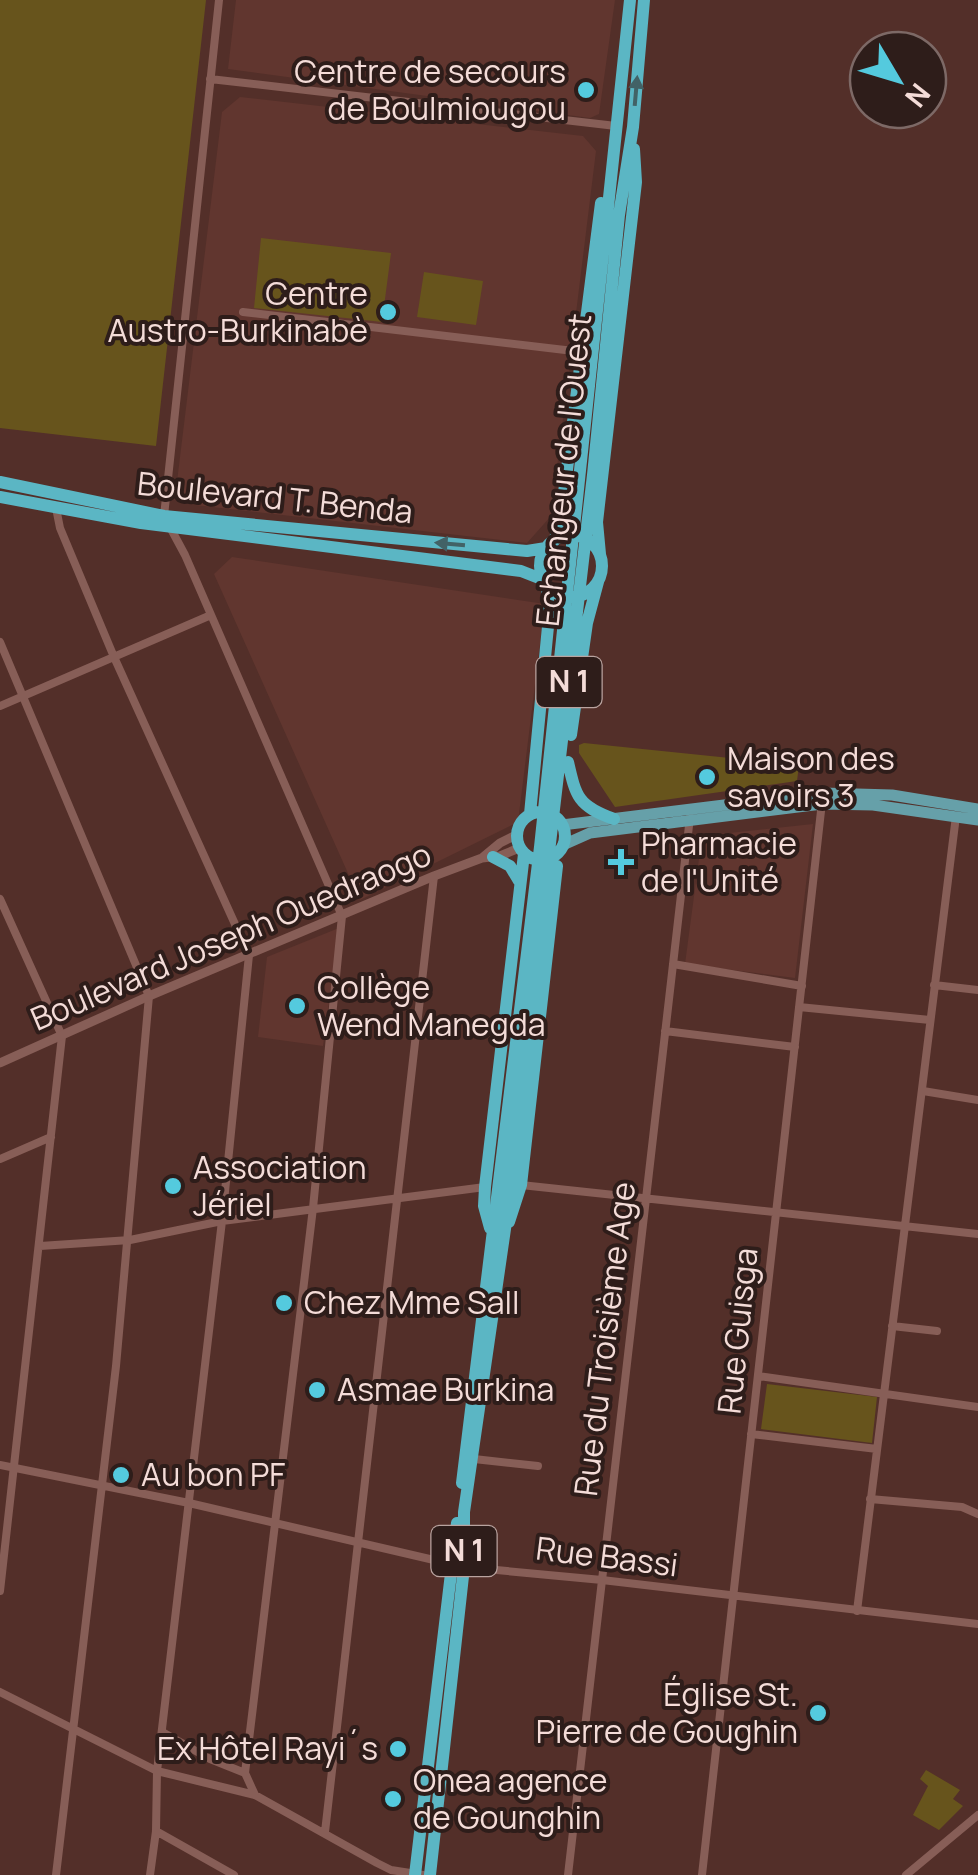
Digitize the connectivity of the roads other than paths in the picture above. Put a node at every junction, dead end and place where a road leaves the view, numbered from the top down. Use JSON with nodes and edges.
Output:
{"nodes":[{"id":1,"x":220,"y":0,"type":"edge"},
{"id":2,"x":630,"y":0,"type":"edge"},
{"id":3,"x":644,"y":0,"type":"edge"},
{"id":4,"x":210,"y":79,"type":"junction"},
{"id":5,"x":633,"y":127,"type":"junction"},
{"id":6,"x":616,"y":132,"type":"junction"},
{"id":7,"x":617,"y":181,"type":"junction"},
{"id":8,"x":243,"y":312,"type":"dead end"},
{"id":9,"x":582,"y":352,"type":"junction"},
{"id":10,"x":0,"y":482,"type":"edge"},
{"id":11,"x":0,"y":497,"type":"edge"},
{"id":12,"x":56,"y":508,"type":"junction"},
{"id":13,"x":167,"y":521,"type":"junction"},
{"id":14,"x":550,"y":545,"type":"junction"},
{"id":15,"x":600,"y":554,"type":"junction"},
{"id":16,"x":598,"y":582,"type":"junction"},
{"id":17,"x":545,"y":583,"type":"junction"},
{"id":18,"x":211,"y":615,"type":"junction"},
{"id":19,"x":0,"y":642,"type":"edge"},
{"id":20,"x":114,"y":656,"type":"junction"},
{"id":21,"x":23,"y":696,"type":"junction"},
{"id":22,"x":0,"y":706,"type":"edge"},
{"id":23,"x":568,"y":762,"type":"junction"},
{"id":24,"x":822,"y":798,"type":"junction"},
{"id":25,"x":978,"y":809,"type":"edge"},
{"id":26,"x":530,"y":814,"type":"junction"},
{"id":27,"x":690,"y":815,"type":"junction"},
{"id":28,"x":956,"y":816,"type":"junction"},
{"id":29,"x":614,"y":819,"type":"junction"},
{"id":30,"x":978,"y":820,"type":"edge"},
{"id":31,"x":561,"y":823,"type":"junction"},
{"id":32,"x":520,"y":846,"type":"junction"},
{"id":33,"x":561,"y":849,"type":"junction"},
{"id":34,"x":488,"y":857,"type":"junction"},
{"id":35,"x":434,"y":876,"type":"junction"},
{"id":36,"x":520,"y":883,"type":"junction"},
{"id":37,"x":0,"y":900,"type":"edge"},
{"id":38,"x":342,"y":916,"type":"junction"},
{"id":39,"x":249,"y":954,"type":"junction"},
{"id":40,"x":673,"y":964,"type":"junction"},
{"id":41,"x":934,"y":985,"type":"junction"},
{"id":42,"x":802,"y":986,"type":"junction"},
{"id":43,"x":978,"y":990,"type":"edge"},
{"id":44,"x":148,"y":996,"type":"junction"},
{"id":45,"x":799,"y":1007,"type":"junction"},
{"id":46,"x":930,"y":1020,"type":"junction"},
{"id":47,"x":665,"y":1031,"type":"junction"},
{"id":48,"x":62,"y":1036,"type":"junction"},
{"id":49,"x":795,"y":1047,"type":"junction"},
{"id":50,"x":0,"y":1063,"type":"edge"},
{"id":51,"x":923,"y":1091,"type":"junction"},
{"id":52,"x":978,"y":1100,"type":"edge"},
{"id":53,"x":51,"y":1137,"type":"junction"},
{"id":54,"x":0,"y":1159,"type":"edge"},
{"id":55,"x":503,"y":1184,"type":"junction"},
{"id":56,"x":398,"y":1198,"type":"junction"},
{"id":57,"x":646,"y":1199,"type":"junction"},
{"id":58,"x":313,"y":1208,"type":"junction"},
{"id":59,"x":776,"y":1213,"type":"junction"},
{"id":60,"x":222,"y":1220,"type":"junction"},
{"id":61,"x":904,"y":1226,"type":"junction"},
{"id":62,"x":498,"y":1230,"type":"junction"},
{"id":63,"x":978,"y":1234,"type":"edge"},
{"id":64,"x":130,"y":1240,"type":"junction"},
{"id":65,"x":40,"y":1246,"type":"junction"},
{"id":66,"x":892,"y":1326,"type":"junction"},
{"id":67,"x":937,"y":1332,"type":"dead end"},
{"id":68,"x":758,"y":1376,"type":"junction"},
{"id":69,"x":884,"y":1392,"type":"junction"},
{"id":70,"x":978,"y":1407,"type":"edge"},
{"id":71,"x":751,"y":1434,"type":"junction"},
{"id":72,"x":877,"y":1449,"type":"junction"},
{"id":73,"x":474,"y":1460,"type":"junction"},
{"id":74,"x":0,"y":1465,"type":"edge"},
{"id":75,"x":538,"y":1466,"type":"dead end"},
{"id":76,"x":14,"y":1468,"type":"junction"},
{"id":77,"x":104,"y":1486,"type":"junction"},
{"id":78,"x":870,"y":1500,"type":"junction"},
{"id":79,"x":189,"y":1503,"type":"junction"},
{"id":80,"x":978,"y":1514,"type":"edge"},
{"id":81,"x":277,"y":1523,"type":"junction"},
{"id":82,"x":358,"y":1542,"type":"junction"},
{"id":83,"x":458,"y":1566,"type":"junction"},
{"id":84,"x":602,"y":1580,"type":"junction"},
{"id":85,"x":0,"y":1590,"type":"edge"},
{"id":86,"x":733,"y":1598,"type":"junction"},
{"id":87,"x":857,"y":1610,"type":"junction"},
{"id":88,"x":978,"y":1624,"type":"edge"},
{"id":89,"x":0,"y":1692,"type":"edge"},
{"id":90,"x":72,"y":1728,"type":"junction"},
{"id":91,"x":164,"y":1733,"type":"junction"},
{"id":92,"x":157,"y":1771,"type":"junction"},
{"id":93,"x":245,"y":1773,"type":"junction"},
{"id":94,"x":255,"y":1796,"type":"junction"},
{"id":95,"x":978,"y":1817,"type":"edge"},
{"id":96,"x":156,"y":1831,"type":"junction"},
{"id":97,"x":325,"y":1832,"type":"junction"},
{"id":98,"x":415,"y":1874,"type":"edge"},
{"id":99,"x":56,"y":1875,"type":"edge"},
{"id":100,"x":150,"y":1875,"type":"edge"},
{"id":101,"x":234,"y":1875,"type":"edge"},
{"id":102,"x":568,"y":1875,"type":"edge"},
{"id":103,"x":702,"y":1875,"type":"edge"},
{"id":104,"x":906,"y":1875,"type":"edge"}],
"edges":[{"from":1,"to":4,"type":"street"},
{"from":2,"to":6,"type":"highway","number":"N 1"},
{"from":5,"to":3,"type":"highway","number":"N 1","one_way":true},
{"from":4,"to":6,"type":"street"},
{"from":4,"to":13,"type":"street"},
{"from":5,"to":7,"type":"highway","number":"N 1"},
{"from":5,"to":15,"type":"highway","number":"N 1"},
{"from":6,"to":7,"type":"highway","number":"N 1"},
{"from":6,"to":9,"type":"highway","number":"N 1"},
{"from":7,"to":55,"type":"highway","name":"Echangeur de l'Ouest","number":"N 1"},
{"from":7,"to":55,"type":"highway","number":"N 1"},
{"from":8,"to":9,"type":"street"},
{"from":9,"to":14,"type":"highway","number":"N 1"},
{"from":10,"to":13,"type":"highway","name":"Boulevard T. Benda"},
{"from":11,"to":12,"type":"highway","name":"Boulevard T. Benda"},
{"from":12,"to":13,"type":"highway","name":"Boulevard T. Benda"},
{"from":12,"to":20,"type":"street"},
{"from":14,"to":13,"type":"highway","name":"Boulevard T. Benda","one_way":true},
{"from":13,"to":17,"type":"highway","name":"Boulevard T. Benda"},
{"from":13,"to":18,"type":"street"},
{"from":14,"to":15,"type":"highway"},
{"from":14,"to":17,"type":"highway","number":"N 1"},
{"from":15,"to":16,"type":"highway","number":"N 1"},
{"from":16,"to":17,"type":"highway"},
{"from":16,"to":23,"type":"highway","number":"N 1"},
{"from":17,"to":26,"type":"highway","number":"N 1"},
{"from":18,"to":20,"type":"street"},
{"from":18,"to":38,"type":"street"},
{"from":19,"to":21,"type":"street"},
{"from":20,"to":21,"type":"street"},
{"from":20,"to":39,"type":"street"},
{"from":21,"to":22,"type":"street"},
{"from":21,"to":44,"type":"street"},
{"from":23,"to":29,"type":"highway"},
{"from":23,"to":31,"type":"highway","number":"N 1"},
{"from":24,"to":25,"type":"main road"},
{"from":24,"to":27,"type":"main road"},
{"from":24,"to":28,"type":"main road"},
{"from":24,"to":42,"type":"street","name":"Rue Guisga"},
{"from":26,"to":31,"type":"highway"},
{"from":26,"to":32,"type":"highway","number":"N 1"},
{"from":27,"to":29,"type":"main road"},
{"from":27,"to":33,"type":"main road"},
{"from":27,"to":40,"type":"street","name":"Rue du Troisième Age"},
{"from":28,"to":30,"type":"main road"},
{"from":28,"to":41,"type":"street"},
{"from":29,"to":31,"type":"main road"},
{"from":31,"to":33,"type":"highway","number":"N 1"},
{"from":32,"to":33,"type":"highway"},
{"from":32,"to":34,"type":"street","name":"Boulevard Joseph Ouedraogo"},
{"from":32,"to":36,"type":"highway","number":"N 1"},
{"from":33,"to":55,"type":"highway","number":"N 1"},
{"from":34,"to":35,"type":"street","name":"Boulevard Joseph Ouedraogo"},
{"from":34,"to":36,"type":"highway"},
{"from":35,"to":38,"type":"street","name":"Boulevard Joseph Ouedraogo"},
{"from":35,"to":56,"type":"street"},
{"from":36,"to":55,"type":"highway","number":"N 1"},
{"from":37,"to":48,"type":"street"},
{"from":38,"to":39,"type":"street","name":"Boulevard Joseph Ouedraogo"},
{"from":38,"to":58,"type":"street"},
{"from":39,"to":44,"type":"street","name":"Boulevard Joseph Ouedraogo"},
{"from":39,"to":60,"type":"street"},
{"from":40,"to":42,"type":"street"},
{"from":40,"to":47,"type":"street","name":"Rue du Troisième Age"},
{"from":41,"to":43,"type":"street"},
{"from":41,"to":46,"type":"street"},
{"from":42,"to":45,"type":"street","name":"Rue Guisga"},
{"from":44,"to":48,"type":"street","name":"Boulevard Joseph Ouedraogo"},
{"from":44,"to":64,"type":"street"},
{"from":45,"to":46,"type":"street"},
{"from":45,"to":49,"type":"street","name":"Rue Guisga"},
{"from":46,"to":51,"type":"street"},
{"from":47,"to":49,"type":"street"},
{"from":47,"to":57,"type":"street","name":"Rue du Troisième Age"},
{"from":48,"to":50,"type":"street","name":"Boulevard Joseph Ouedraogo"},
{"from":48,"to":53,"type":"street"},
{"from":49,"to":59,"type":"street","name":"Rue Guisga"},
{"from":51,"to":52,"type":"street"},
{"from":51,"to":61,"type":"street"},
{"from":53,"to":54,"type":"street"},
{"from":53,"to":65,"type":"street"},
{"from":55,"to":56,"type":"street"},
{"from":55,"to":57,"type":"street"},
{"from":55,"to":62,"type":"highway","number":"N 1"},
{"from":55,"to":62,"type":"highway","number":"N 1"},
{"from":56,"to":58,"type":"street"},
{"from":56,"to":82,"type":"street"},
{"from":57,"to":59,"type":"street"},
{"from":57,"to":84,"type":"street","name":"Rue du Troisième Age"},
{"from":58,"to":60,"type":"street"},
{"from":58,"to":81,"type":"street"},
{"from":59,"to":61,"type":"street"},
{"from":59,"to":68,"type":"street","name":"Rue Guisga"},
{"from":60,"to":64,"type":"street"},
{"from":60,"to":79,"type":"street"},
{"from":61,"to":63,"type":"street"},
{"from":61,"to":66,"type":"street"},
{"from":62,"to":73,"type":"highway","number":"N 1"},
{"from":62,"to":83,"type":"highway","number":"N 1"},
{"from":64,"to":65,"type":"street"},
{"from":64,"to":77,"type":"street"},
{"from":65,"to":76,"type":"street"},
{"from":66,"to":67,"type":"street"},
{"from":66,"to":69,"type":"street"},
{"from":68,"to":69,"type":"street"},
{"from":68,"to":71,"type":"street","name":"Rue Guisga"},
{"from":69,"to":70,"type":"street"},
{"from":69,"to":72,"type":"street"},
{"from":71,"to":72,"type":"street"},
{"from":71,"to":86,"type":"street","name":"Rue Guisga"},
{"from":72,"to":78,"type":"street"},
{"from":73,"to":75,"type":"street"},
{"from":73,"to":83,"type":"highway","number":"N 1"},
{"from":74,"to":76,"type":"street","name":"Rue Bassi"},
{"from":76,"to":77,"type":"street","name":"Rue Bassi"},
{"from":76,"to":85,"type":"street"},
{"from":77,"to":79,"type":"street","name":"Rue Bassi"},
{"from":77,"to":90,"type":"street"},
{"from":78,"to":80,"type":"street"},
{"from":78,"to":87,"type":"street"},
{"from":79,"to":81,"type":"street","name":"Rue Bassi"},
{"from":79,"to":91,"type":"street"},
{"from":81,"to":82,"type":"street","name":"Rue Bassi"},
{"from":81,"to":93,"type":"street"},
{"from":82,"to":83,"type":"street","name":"Rue Bassi"},
{"from":82,"to":97,"type":"street"},
{"from":83,"to":84,"type":"street","name":"Rue Bassi"},
{"from":83,"to":98,"type":"highway","number":"N 1"},
{"from":84,"to":86,"type":"street","name":"Rue Bassi"},
{"from":84,"to":102,"type":"street","name":"Rue du Troisième Age"},
{"from":86,"to":87,"type":"street","name":"Rue Bassi"},
{"from":86,"to":103,"type":"street","name":"Rue Guisga"},
{"from":87,"to":88,"type":"street","name":"Rue Bassi"},
{"from":89,"to":90,"type":"street"},
{"from":90,"to":92,"type":"street"},
{"from":90,"to":99,"type":"street"},
{"from":91,"to":92,"type":"street"},
{"from":91,"to":93,"type":"street"},
{"from":92,"to":94,"type":"street"},
{"from":92,"to":96,"type":"street"},
{"from":93,"to":94,"type":"street"},
{"from":94,"to":97,"type":"street"},
{"from":95,"to":104,"type":"street"},
{"from":96,"to":100,"type":"street"},
{"from":96,"to":101,"type":"street"},
{"from":97,"to":98,"type":"street"}]}
